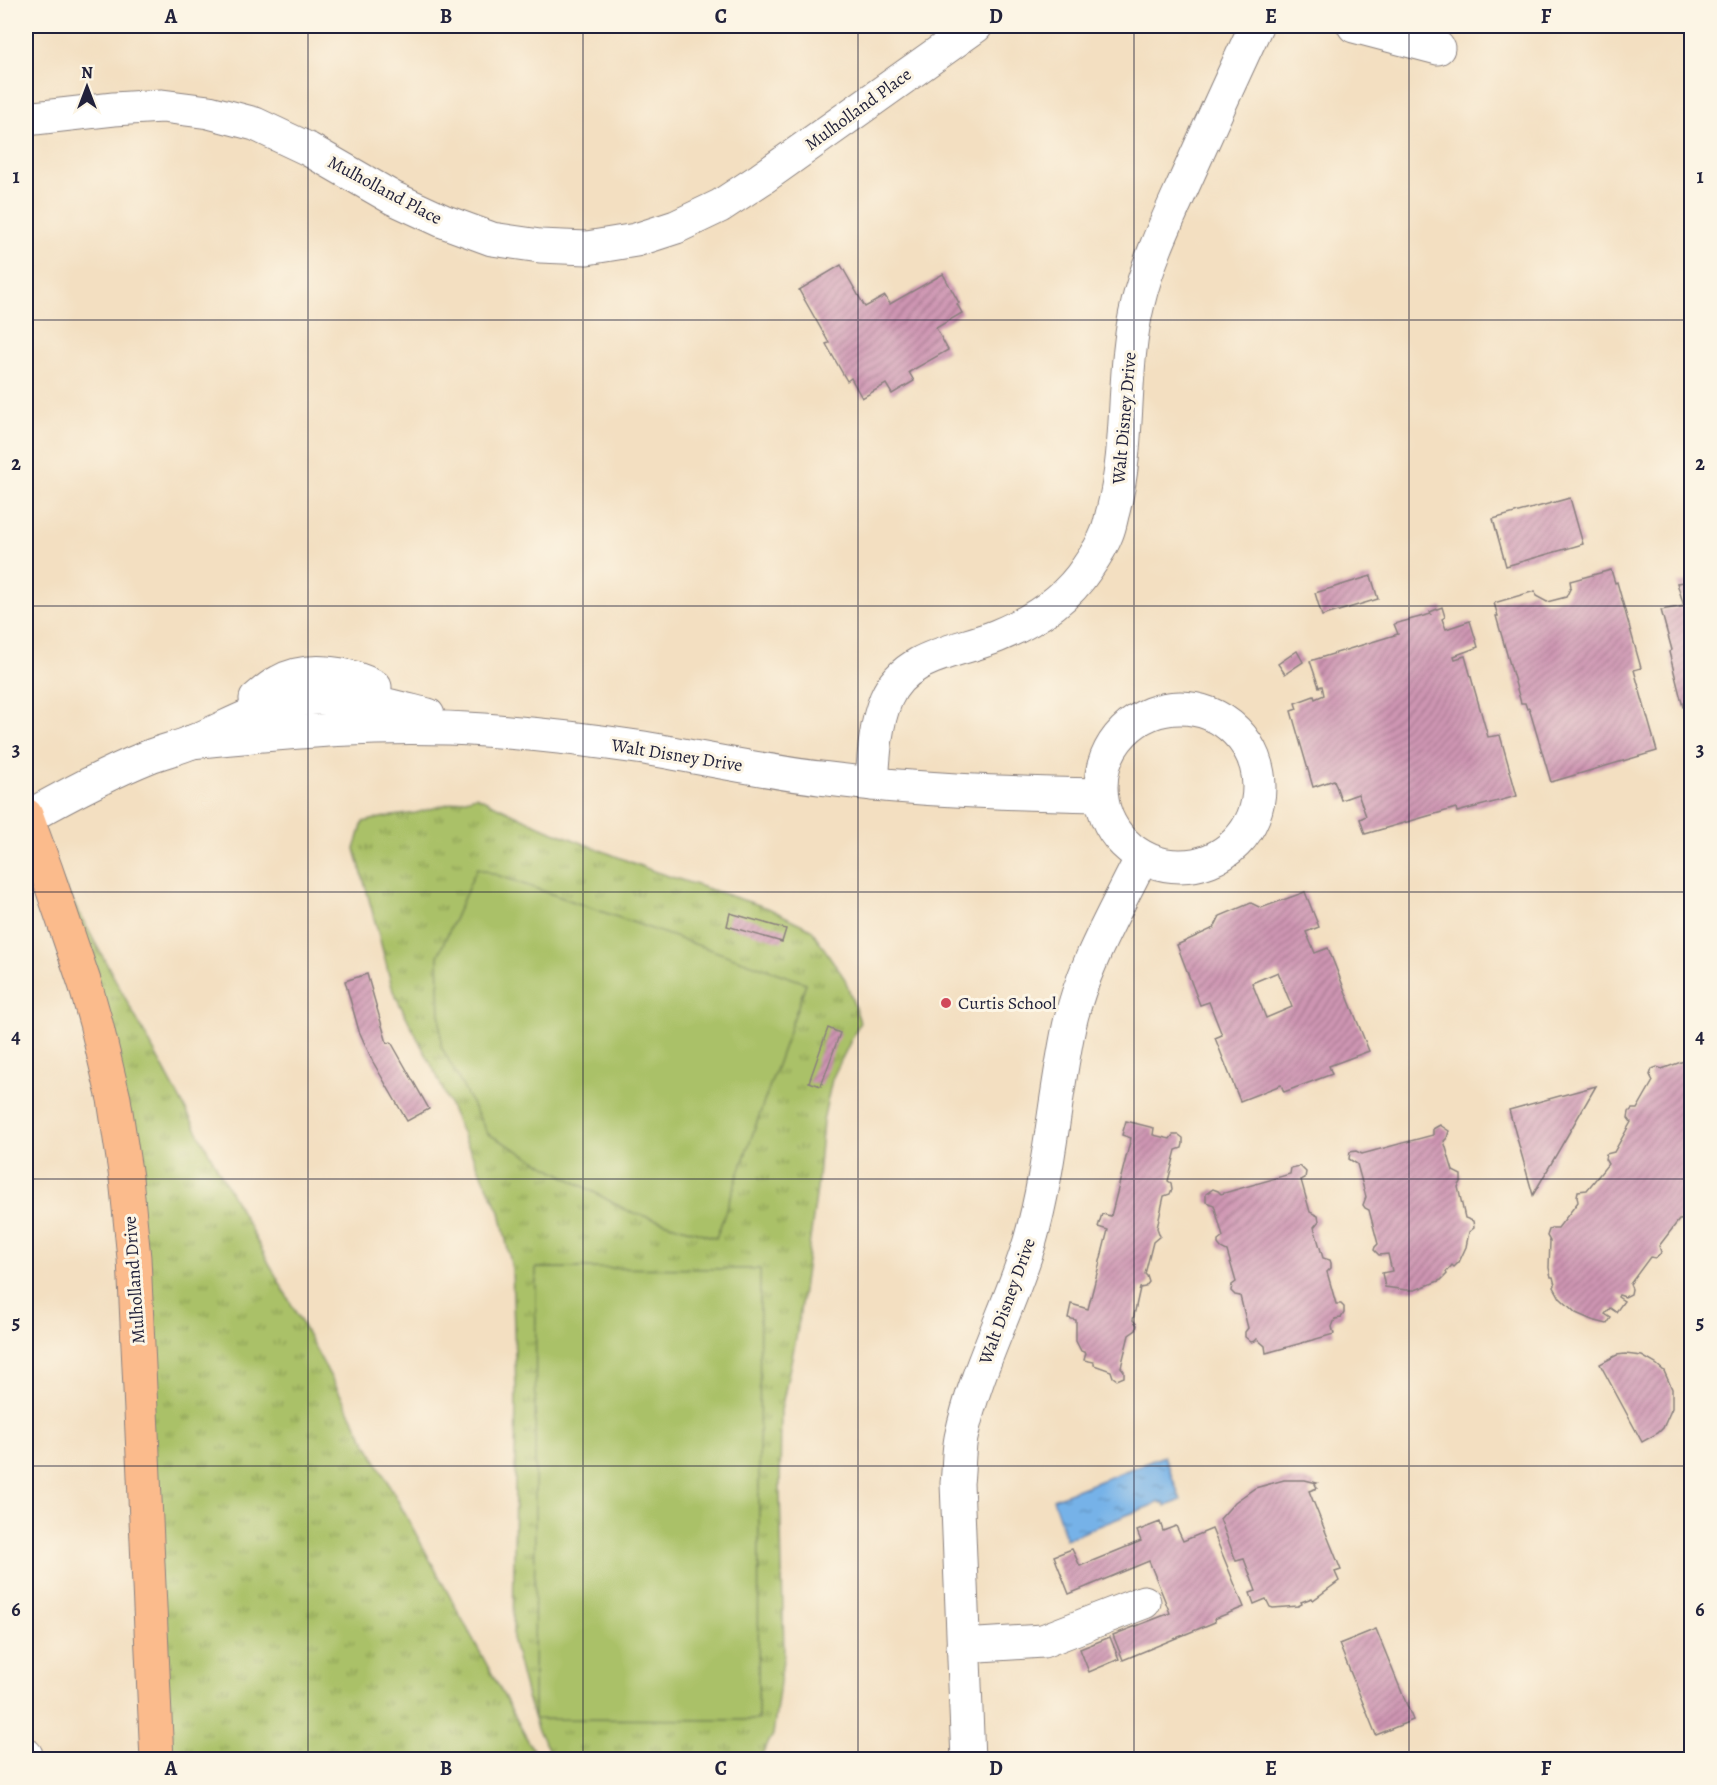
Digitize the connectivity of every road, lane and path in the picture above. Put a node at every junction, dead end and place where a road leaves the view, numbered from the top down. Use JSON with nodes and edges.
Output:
{"nodes":[{"id":1,"x":976,"y":26,"type":"edge"},
{"id":2,"x":1256,"y":26,"type":"edge"},
{"id":3,"x":1354,"y":26,"type":"edge"},
{"id":4,"x":1437,"y":48,"type":"dead end"},
{"id":5,"x":26,"y":119,"type":"edge"},
{"id":6,"x":482,"y":730,"type":"junction"},
{"id":7,"x":202,"y":737,"type":"junction"},
{"id":8,"x":872,"y":784,"type":"junction"},
{"id":9,"x":1100,"y":795,"type":"junction"},
{"id":10,"x":26,"y":816,"type":"edge"},
{"id":11,"x":1142,"y":857,"type":"junction"},
{"id":12,"x":1144,"y":1602,"type":"dead end"},
{"id":13,"x":963,"y":1646,"type":"junction"},
{"id":14,"x":26,"y":1755,"type":"edge"},
{"id":15,"x":26,"y":1760,"type":"edge"},
{"id":16,"x":157,"y":1760,"type":"edge"},
{"id":17,"x":968,"y":1760,"type":"edge"}],
"edges":[{"from":1,"to":5,"type":"street","name":"Mulholland Place"},
{"from":2,"to":8,"type":"street","name":"Walt Disney Drive"},
{"from":3,"to":4,"type":"street"},
{"from":6,"to":7,"type":"street","name":"Walt Disney Drive"},
{"from":6,"to":7,"type":"street","name":"Walt Disney Drive"},
{"from":6,"to":8,"type":"street","name":"Walt Disney Drive"},
{"from":7,"to":10,"type":"street","name":"Walt Disney Drive"},
{"from":8,"to":9,"type":"street","name":"Walt Disney Drive"},
{"from":9,"to":11,"type":"street"},
{"from":9,"to":11,"type":"street"},
{"from":10,"to":16,"type":"main road","name":"Mulholland Drive"},
{"from":11,"to":13,"type":"street","name":"Walt Disney Drive"},
{"from":12,"to":13,"type":"street"},
{"from":13,"to":17,"type":"street","name":"Walt Disney Drive"},
{"from":14,"to":15,"type":"street"}]}
